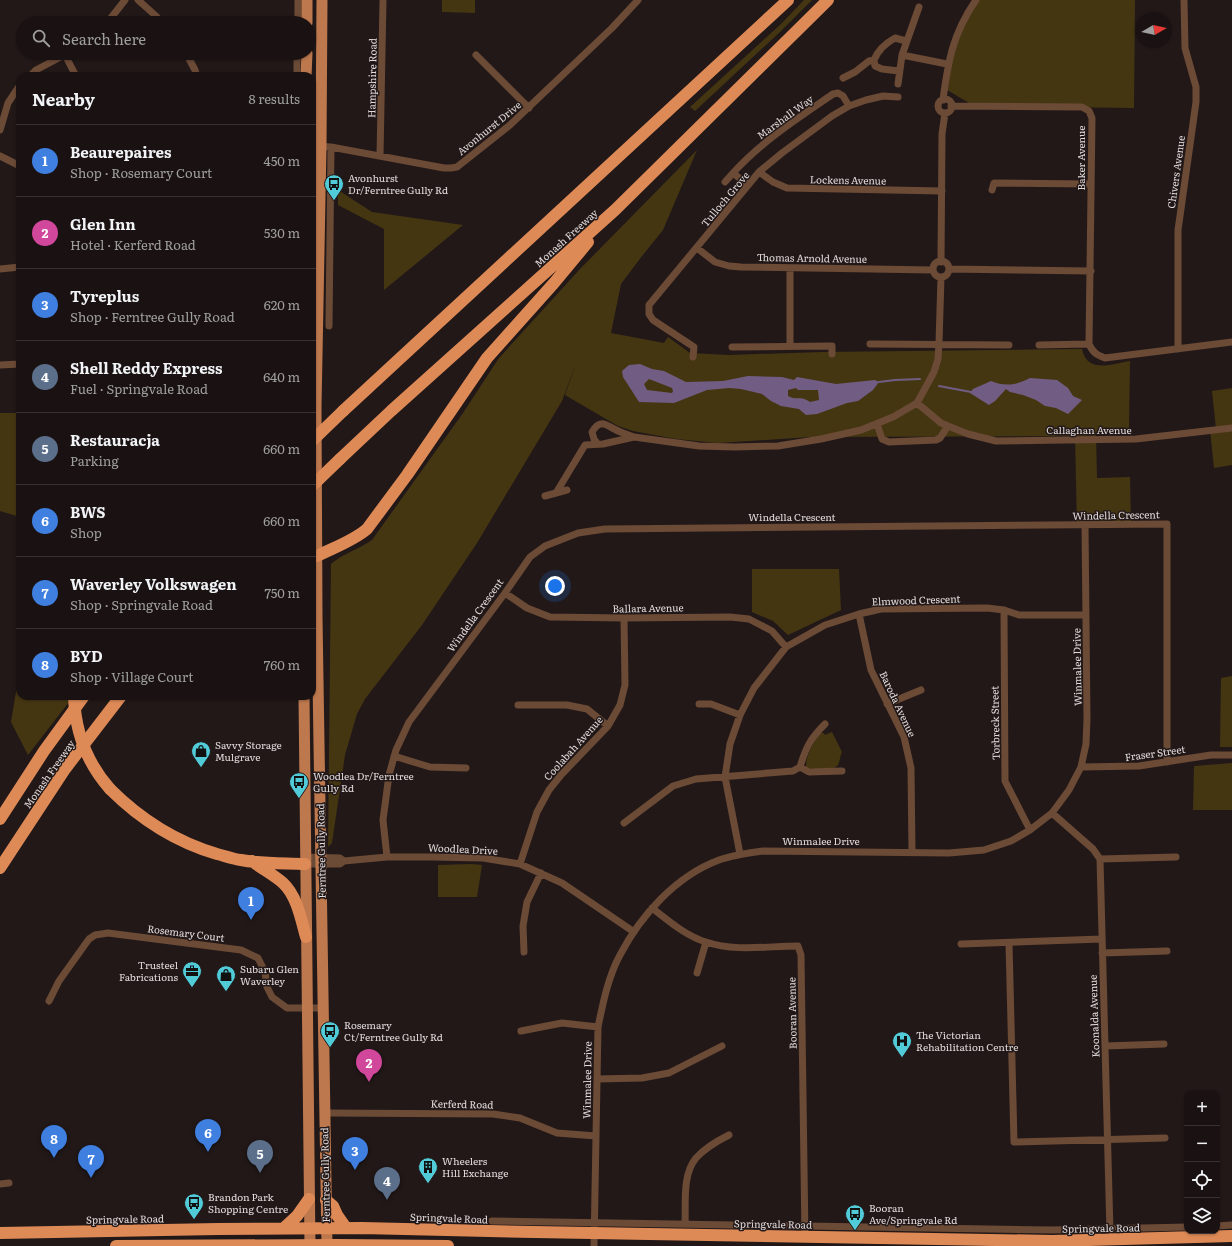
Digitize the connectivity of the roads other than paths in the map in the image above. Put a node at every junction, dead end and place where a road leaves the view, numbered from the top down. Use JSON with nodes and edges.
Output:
{"nodes":[{"id":1,"x":125,"y":0,"type":"edge"},
{"id":2,"x":138,"y":0,"type":"edge"},
{"id":3,"x":298,"y":0,"type":"edge"},
{"id":4,"x":307,"y":0,"type":"edge"},
{"id":5,"x":322,"y":0,"type":"edge"},
{"id":6,"x":384,"y":0,"type":"edge"},
{"id":7,"x":638,"y":0,"type":"edge"},
{"id":8,"x":788,"y":0,"type":"edge"},
{"id":9,"x":828,"y":0,"type":"edge"},
{"id":10,"x":976,"y":0,"type":"edge"},
{"id":11,"x":1184,"y":0,"type":"edge"},
{"id":12,"x":919,"y":7,"type":"dead end"},
{"id":13,"x":112,"y":16,"type":"edge"},
{"id":14,"x":156,"y":16,"type":"edge"},
{"id":15,"x":298,"y":16,"type":"edge"},
{"id":16,"x":307,"y":16,"type":"edge"},
{"id":17,"x":906,"y":41,"type":"junction"},
{"id":18,"x":476,"y":55,"type":"dead end"},
{"id":19,"x":902,"y":56,"type":"junction"},
{"id":20,"x":55,"y":60,"type":"edge"},
{"id":21,"x":69,"y":60,"type":"edge"},
{"id":22,"x":190,"y":60,"type":"edge"},
{"id":23,"x":297,"y":60,"type":"edge"},
{"id":24,"x":307,"y":60,"type":"edge"},
{"id":25,"x":874,"y":60,"type":"junction"},
{"id":26,"x":948,"y":64,"type":"junction"},
{"id":27,"x":899,"y":71,"type":"junction"},
{"id":28,"x":34,"y":72,"type":"edge"},
{"id":29,"x":74,"y":72,"type":"edge"},
{"id":30,"x":196,"y":72,"type":"edge"},
{"id":31,"x":297,"y":72,"type":"edge"},
{"id":32,"x":306,"y":72,"type":"edge"},
{"id":33,"x":843,"y":78,"type":"dead end"},
{"id":34,"x":898,"y":84,"type":"dead end"},
{"id":35,"x":16,"y":91,"type":"edge"},
{"id":36,"x":898,"y":97,"type":"dead end"},
{"id":37,"x":943,"y":100,"type":"junction"},
{"id":38,"x":849,"y":106,"type":"junction"},
{"id":39,"x":951,"y":106,"type":"junction"},
{"id":40,"x":528,"y":108,"type":"junction"},
{"id":41,"x":945,"y":113,"type":"junction"},
{"id":42,"x":0,"y":130,"type":"edge"},
{"id":43,"x":321,"y":146,"type":"edge"},
{"id":44,"x":0,"y":156,"type":"edge"},
{"id":45,"x":380,"y":156,"type":"junction"},
{"id":46,"x":16,"y":164,"type":"edge"},
{"id":47,"x":760,"y":172,"type":"junction"},
{"id":48,"x":733,"y":173,"type":"junction"},
{"id":49,"x":725,"y":182,"type":"dead end"},
{"id":50,"x":992,"y":183,"type":"dead end"},
{"id":51,"x":1091,"y":184,"type":"junction"},
{"id":52,"x":748,"y":185,"type":"junction"},
{"id":53,"x":942,"y":191,"type":"junction"},
{"id":54,"x":615,"y":210,"type":"junction"},
{"id":55,"x":330,"y":215,"type":"junction"},
{"id":56,"x":319,"y":227,"type":"junction"},
{"id":57,"x":316,"y":247,"type":"edge"},
{"id":58,"x":697,"y":248,"type":"junction"},
{"id":59,"x":941,"y":262,"type":"junction"},
{"id":60,"x":16,"y":267,"type":"edge"},
{"id":61,"x":790,"y":268,"type":"junction"},
{"id":62,"x":0,"y":269,"type":"edge"},
{"id":63,"x":933,"y":270,"type":"junction"},
{"id":64,"x":948,"y":270,"type":"junction"},
{"id":65,"x":1091,"y":270,"type":"junction"},
{"id":66,"x":941,"y":277,"type":"junction"},
{"id":67,"x":329,"y":326,"type":"dead end"},
{"id":68,"x":1232,"y":342,"type":"edge"},
{"id":69,"x":940,"y":343,"type":"junction"},
{"id":70,"x":870,"y":344,"type":"dead end"},
{"id":71,"x":1009,"y":344,"type":"dead end"},
{"id":72,"x":1089,"y":344,"type":"junction"},
{"id":73,"x":1039,"y":345,"type":"dead end"},
{"id":74,"x":790,"y":346,"type":"junction"},
{"id":75,"x":732,"y":347,"type":"dead end"},
{"id":76,"x":1178,"y":349,"type":"junction"},
{"id":77,"x":832,"y":354,"type":"dead end"},
{"id":78,"x":693,"y":357,"type":"dead end"},
{"id":79,"x":16,"y":364,"type":"edge"},
{"id":80,"x":0,"y":365,"type":"edge"},
{"id":81,"x":917,"y":404,"type":"junction"},
{"id":82,"x":316,"y":407,"type":"edge"},
{"id":83,"x":343,"y":410,"type":"junction"},
{"id":84,"x":877,"y":424,"type":"junction"},
{"id":85,"x":948,"y":426,"type":"junction"},
{"id":86,"x":1232,"y":428,"type":"edge"},
{"id":87,"x":316,"y":432,"type":"edge"},
{"id":88,"x":592,"y":432,"type":"junction"},
{"id":89,"x":316,"y":437,"type":"edge"},
{"id":90,"x":634,"y":437,"type":"junction"},
{"id":91,"x":585,"y":444,"type":"junction"},
{"id":92,"x":597,"y":444,"type":"junction"},
{"id":93,"x":316,"y":482,"type":"edge"},
{"id":94,"x":567,"y":490,"type":"dead end"},
{"id":95,"x":556,"y":493,"type":"junction"},
{"id":96,"x":545,"y":496,"type":"dead end"},
{"id":97,"x":1085,"y":525,"type":"junction"},
{"id":98,"x":318,"y":556,"type":"junction"},
{"id":99,"x":505,"y":593,"type":"junction"},
{"id":100,"x":1004,"y":610,"type":"junction"},
{"id":101,"x":859,"y":614,"type":"junction"},
{"id":102,"x":1086,"y":615,"type":"junction"},
{"id":103,"x":624,"y":618,"type":"junction"},
{"id":104,"x":786,"y":648,"type":"junction"},
{"id":105,"x":921,"y":690,"type":"dead end"},
{"id":106,"x":74,"y":700,"type":"edge"},
{"id":107,"x":81,"y":700,"type":"edge"},
{"id":108,"x":118,"y":700,"type":"edge"},
{"id":109,"x":304,"y":700,"type":"edge"},
{"id":110,"x":699,"y":704,"type":"dead end"},
{"id":111,"x":888,"y":704,"type":"junction"},
{"id":112,"x":518,"y":706,"type":"dead end"},
{"id":113,"x":740,"y":715,"type":"junction"},
{"id":114,"x":825,"y":724,"type":"dead end"},
{"id":115,"x":608,"y":726,"type":"junction"},
{"id":116,"x":1232,"y":755,"type":"edge"},
{"id":117,"x":394,"y":756,"type":"junction"},
{"id":118,"x":1166,"y":762,"type":"junction"},
{"id":119,"x":800,"y":767,"type":"junction"},
{"id":120,"x":1081,"y":767,"type":"junction"},
{"id":121,"x":466,"y":768,"type":"dead end"},
{"id":122,"x":842,"y":771,"type":"dead end"},
{"id":123,"x":725,"y":777,"type":"junction"},
{"id":124,"x":1052,"y":813,"type":"junction"},
{"id":125,"x":0,"y":819,"type":"edge"},
{"id":126,"x":624,"y":823,"type":"dead end"},
{"id":127,"x":1030,"y":830,"type":"junction"},
{"id":128,"x":912,"y":852,"type":"junction"},
{"id":129,"x":740,"y":854,"type":"junction"},
{"id":130,"x":387,"y":857,"type":"junction"},
{"id":131,"x":1176,"y":857,"type":"dead end"},
{"id":132,"x":1100,"y":859,"type":"junction"},
{"id":133,"x":252,"y":861,"type":"junction"},
{"id":134,"x":305,"y":861,"type":"junction"},
{"id":135,"x":322,"y":861,"type":"junction"},
{"id":136,"x":520,"y":864,"type":"junction"},
{"id":137,"x":0,"y":868,"type":"edge"},
{"id":138,"x":541,"y":873,"type":"junction"},
{"id":139,"x":652,"y":908,"type":"junction"},
{"id":140,"x":634,"y":932,"type":"junction"},
{"id":141,"x":306,"y":937,"type":"junction"},
{"id":142,"x":1102,"y":939,"type":"junction"},
{"id":143,"x":706,"y":942,"type":"junction"},
{"id":144,"x":1008,"y":942,"type":"junction"},
{"id":145,"x":961,"y":944,"type":"dead end"},
{"id":146,"x":1167,"y":951,"type":"dead end"},
{"id":147,"x":524,"y":952,"type":"dead end"},
{"id":148,"x":1102,"y":952,"type":"junction"},
{"id":149,"x":697,"y":973,"type":"dead end"},
{"id":150,"x":49,"y":1001,"type":"dead end"},
{"id":151,"x":323,"y":1008,"type":"junction"},
{"id":152,"x":307,"y":1009,"type":"junction"},
{"id":153,"x":598,"y":1027,"type":"junction"},
{"id":154,"x":522,"y":1031,"type":"dead end"},
{"id":155,"x":1164,"y":1044,"type":"dead end"},
{"id":156,"x":722,"y":1046,"type":"dead end"},
{"id":157,"x":1105,"y":1046,"type":"junction"},
{"id":158,"x":596,"y":1079,"type":"junction"},
{"id":159,"x":324,"y":1113,"type":"junction"},
{"id":160,"x":729,"y":1135,"type":"dead end"},
{"id":161,"x":596,"y":1136,"type":"junction"},
{"id":162,"x":1165,"y":1138,"type":"dead end"},
{"id":163,"x":1108,"y":1140,"type":"junction"},
{"id":164,"x":309,"y":1143,"type":"junction"},
{"id":165,"x":325,"y":1143,"type":"junction"},
{"id":166,"x":9,"y":1183,"type":"dead end"},
{"id":167,"x":0,"y":1184,"type":"edge"},
{"id":168,"x":309,"y":1199,"type":"junction"},
{"id":169,"x":326,"y":1200,"type":"junction"},
{"id":170,"x":492,"y":1221,"type":"dead end"},
{"id":171,"x":685,"y":1224,"type":"junction"},
{"id":172,"x":1232,"y":1225,"type":"edge"},
{"id":173,"x":1220,"y":1226,"type":"edge"},
{"id":174,"x":1184,"y":1227,"type":"edge"},
{"id":175,"x":284,"y":1228,"type":"junction"},
{"id":176,"x":310,"y":1228,"type":"junction"},
{"id":177,"x":326,"y":1228,"type":"junction"},
{"id":178,"x":346,"y":1228,"type":"junction"},
{"id":179,"x":594,"y":1228,"type":"junction"},
{"id":180,"x":2,"y":1231,"type":"edge"},
{"id":181,"x":805,"y":1231,"type":"junction"},
{"id":182,"x":125,"y":1232,"type":"junction"},
{"id":183,"x":900,"y":1233,"type":"junction"},
{"id":184,"x":1110,"y":1234,"type":"junction"},
{"id":185,"x":1232,"y":1236,"type":"edge"},
{"id":186,"x":880,"y":1242,"type":"edge"},
{"id":187,"x":1153,"y":1242,"type":"edge"},
{"id":188,"x":310,"y":1245,"type":"edge"},
{"id":189,"x":327,"y":1245,"type":"edge"},
{"id":190,"x":354,"y":1245,"type":"edge"},
{"id":191,"x":116,"y":1246,"type":"edge"},
{"id":192,"x":126,"y":1246,"type":"edge"},
{"id":193,"x":280,"y":1246,"type":"edge"},
{"id":194,"x":448,"y":1246,"type":"edge"},
{"id":195,"x":594,"y":1246,"type":"edge"}],
"edges":[{"from":1,"to":13,"type":"street"},
{"from":2,"to":14,"type":"street"},
{"from":3,"to":15,"type":"street"},
{"from":4,"to":16,"type":"main road"},
{"from":5,"to":43,"type":"main road","name":"Ferntree Gully Road"},
{"from":6,"to":45,"type":"street","name":"Hampshire Road"},
{"from":7,"to":40,"type":"street","name":"Avonhurst Drive"},
{"from":8,"to":83,"type":"highway"},
{"from":9,"to":54,"type":"highway","name":"Monash Freeway"},
{"from":10,"to":26,"type":"street"},
{"from":11,"to":76,"type":"street","name":"Chivers Avenue"},
{"from":12,"to":17,"type":"street"},
{"from":17,"to":19,"type":"street"},
{"from":17,"to":25,"type":"street"},
{"from":18,"to":40,"type":"street"},
{"from":19,"to":26,"type":"street"},
{"from":19,"to":27,"type":"street"},
{"from":20,"to":28,"type":"street"},
{"from":21,"to":29,"type":"street"},
{"from":22,"to":30,"type":"street"},
{"from":23,"to":31,"type":"street"},
{"from":24,"to":32,"type":"main road"},
{"from":25,"to":27,"type":"street"},
{"from":25,"to":33,"type":"street"},
{"from":26,"to":37,"type":"street"},
{"from":27,"to":34,"type":"street"},
{"from":35,"to":42,"type":"street"},
{"from":36,"to":38,"type":"street","name":"Tulloch Grove"},
{"from":37,"to":39,"type":"street"},
{"from":37,"to":41,"type":"street"},
{"from":38,"to":47,"type":"street","name":"Tulloch Grove"},
{"from":38,"to":48,"type":"street","name":"Marshall Way"},
{"from":39,"to":41,"type":"street"},
{"from":39,"to":51,"type":"street","name":"Baker Avenue"},
{"from":40,"to":45,"type":"street","name":"Avonhurst Drive"},
{"from":41,"to":53,"type":"street"},
{"from":43,"to":45,"type":"street","name":"Avonhurst Drive"},
{"from":43,"to":55,"type":"street"},
{"from":43,"to":56,"type":"main road","name":"Ferntree Gully Road"},
{"from":44,"to":46,"type":"street"},
{"from":47,"to":52,"type":"street","name":"Tulloch Grove"},
{"from":47,"to":53,"type":"street","name":"Lockens Avenue"},
{"from":48,"to":49,"type":"street","name":"Marshall Way"},
{"from":48,"to":52,"type":"street"},
{"from":50,"to":51,"type":"street"},
{"from":51,"to":65,"type":"street","name":"Baker Avenue"},
{"from":52,"to":58,"type":"street","name":"Tulloch Grove"},
{"from":53,"to":59,"type":"street"},
{"from":54,"to":93,"type":"highway","name":"Monash Freeway","bridge":true},
{"from":54,"to":98,"type":"highway"},
{"from":55,"to":56,"type":"street"},
{"from":55,"to":67,"type":"street"},
{"from":56,"to":57,"type":"main road","name":"Ferntree Gully Road"},
{"from":58,"to":61,"type":"street","name":"Thomas Arnold Avenue"},
{"from":58,"to":78,"type":"street","name":"Tulloch Grove"},
{"from":59,"to":63,"type":"street"},
{"from":59,"to":64,"type":"street"},
{"from":60,"to":62,"type":"street"},
{"from":61,"to":63,"type":"street","name":"Thomas Arnold Avenue"},
{"from":61,"to":74,"type":"street"},
{"from":63,"to":66,"type":"street"},
{"from":64,"to":65,"type":"street"},
{"from":64,"to":66,"type":"street"},
{"from":65,"to":72,"type":"street","name":"Baker Avenue"},
{"from":66,"to":69,"type":"street"},
{"from":68,"to":76,"type":"street"},
{"from":69,"to":70,"type":"street"},
{"from":69,"to":71,"type":"street"},
{"from":69,"to":81,"type":"street"},
{"from":72,"to":73,"type":"street"},
{"from":72,"to":76,"type":"street"},
{"from":74,"to":75,"type":"street"},
{"from":74,"to":77,"type":"street"},
{"from":79,"to":80,"type":"street"},
{"from":81,"to":84,"type":"street"},
{"from":81,"to":85,"type":"street","name":"Callaghan Avenue"},
{"from":82,"to":98,"type":"main road","name":"Ferntree Gully Road"},
{"from":83,"to":87,"type":"highway","bridge":true},
{"from":83,"to":89,"type":"highway","bridge":true},
{"from":84,"to":85,"type":"street"},
{"from":84,"to":90,"type":"street"},
{"from":85,"to":86,"type":"street","name":"Callaghan Avenue"},
{"from":88,"to":90,"type":"street"},
{"from":88,"to":91,"type":"street"},
{"from":88,"to":92,"type":"street"},
{"from":90,"to":92,"type":"street"},
{"from":91,"to":92,"type":"street"},
{"from":91,"to":95,"type":"street"},
{"from":94,"to":95,"type":"street"},
{"from":95,"to":96,"type":"street"},
{"from":97,"to":99,"type":"street","name":"Windella Crescent"},
{"from":97,"to":102,"type":"street","name":"Winmalee Drive"},
{"from":97,"to":118,"type":"street","name":"Windella Crescent"},
{"from":98,"to":135,"type":"main road","name":"Ferntree Gully Road"},
{"from":99,"to":103,"type":"street","name":"Ballara Avenue"},
{"from":99,"to":117,"type":"street","name":"Windella Crescent"},
{"from":100,"to":101,"type":"street","name":"Elmwood Crescent"},
{"from":100,"to":102,"type":"street","name":"Elmwood Crescent"},
{"from":100,"to":127,"type":"street","name":"Torbreck Street"},
{"from":101,"to":104,"type":"street","name":"Elmwood Crescent"},
{"from":101,"to":111,"type":"street","name":"Baroda Avenue"},
{"from":102,"to":120,"type":"street","name":"Winmalee Drive"},
{"from":103,"to":104,"type":"street","name":"Ballara Avenue"},
{"from":103,"to":115,"type":"street","name":"Coolabah Avenue"},
{"from":104,"to":113,"type":"street","name":"Elmwood Crescent"},
{"from":105,"to":111,"type":"street"},
{"from":106,"to":133,"type":"highway","bridge":true},
{"from":107,"to":125,"type":"highway","name":"Monash Freeway"},
{"from":108,"to":137,"type":"highway","name":"Monash Freeway"},
{"from":109,"to":134,"type":"main road","name":"Ferntree Gully Road"},
{"from":110,"to":113,"type":"street"},
{"from":111,"to":128,"type":"street","name":"Baroda Avenue"},
{"from":112,"to":115,"type":"street"},
{"from":113,"to":123,"type":"street","name":"Elmwood Crescent"},
{"from":114,"to":119,"type":"street"},
{"from":115,"to":136,"type":"street","name":"Coolabah Avenue"},
{"from":116,"to":118,"type":"street","name":"Fraser Street"},
{"from":117,"to":121,"type":"street"},
{"from":117,"to":130,"type":"street","name":"Windella Crescent"},
{"from":118,"to":120,"type":"street","name":"Fraser Street"},
{"from":119,"to":122,"type":"street"},
{"from":119,"to":123,"type":"street"},
{"from":120,"to":124,"type":"street","name":"Winmalee Drive"},
{"from":123,"to":126,"type":"street"},
{"from":123,"to":129,"type":"street","name":"Elmwood Crescent"},
{"from":124,"to":127,"type":"street","name":"Winmalee Drive"},
{"from":124,"to":132,"type":"street"},
{"from":127,"to":128,"type":"street","name":"Winmalee Drive"},
{"from":128,"to":129,"type":"street","name":"Winmalee Drive"},
{"from":129,"to":139,"type":"street","name":"Winmalee Drive"},
{"from":130,"to":135,"type":"street","name":"Woodlea Drive"},
{"from":130,"to":136,"type":"street","name":"Woodlea Drive"},
{"from":131,"to":132,"type":"street"},
{"from":132,"to":142,"type":"street","name":"Koonalda Avenue"},
{"from":133,"to":134,"type":"highway"},
{"from":133,"to":141,"type":"highway"},
{"from":134,"to":135,"type":"street","name":"Woodlea Drive"},
{"from":134,"to":141,"type":"main road","name":"Ferntree Gully Road"},
{"from":135,"to":151,"type":"main road","name":"Ferntree Gully Road"},
{"from":136,"to":138,"type":"street","name":"Woodlea Drive"},
{"from":138,"to":140,"type":"street","name":"Woodlea Drive"},
{"from":138,"to":147,"type":"street"},
{"from":139,"to":140,"type":"street","name":"Winmalee Drive"},
{"from":139,"to":143,"type":"street","name":"Booran Avenue"},
{"from":140,"to":153,"type":"street","name":"Winmalee Drive"},
{"from":141,"to":152,"type":"main road","name":"Ferntree Gully Road"},
{"from":142,"to":144,"type":"street"},
{"from":142,"to":148,"type":"street","name":"Koonalda Avenue"},
{"from":143,"to":149,"type":"street"},
{"from":143,"to":181,"type":"street","name":"Booran Avenue"},
{"from":144,"to":145,"type":"street"},
{"from":144,"to":163,"type":"street"},
{"from":146,"to":148,"type":"street"},
{"from":148,"to":157,"type":"street","name":"Koonalda Avenue"},
{"from":150,"to":152,"type":"street","name":"Rosemary Court"},
{"from":151,"to":152,"type":"street","name":"Rosemary Court"},
{"from":151,"to":159,"type":"main road","name":"Ferntree Gully Road"},
{"from":152,"to":164,"type":"main road","name":"Ferntree Gully Road"},
{"from":153,"to":154,"type":"street"},
{"from":153,"to":158,"type":"street","name":"Winmalee Drive"},
{"from":155,"to":157,"type":"street"},
{"from":156,"to":158,"type":"street"},
{"from":157,"to":163,"type":"street","name":"Koonalda Avenue"},
{"from":158,"to":161,"type":"street","name":"Winmalee Drive"},
{"from":159,"to":161,"type":"street","name":"Kerferd Road"},
{"from":159,"to":165,"type":"main road","name":"Ferntree Gully Road"},
{"from":160,"to":171,"type":"street"},
{"from":161,"to":179,"type":"street","name":"Winmalee Drive"},
{"from":162,"to":163,"type":"street"},
{"from":163,"to":184,"type":"street","name":"Koonalda Avenue"},
{"from":164,"to":165,"type":"main road"},
{"from":164,"to":168,"type":"main road","name":"Ferntree Gully Road"},
{"from":165,"to":169,"type":"main road","name":"Ferntree Gully Road"},
{"from":166,"to":167,"type":"street"},
{"from":168,"to":175,"type":"highway"},
{"from":168,"to":176,"type":"main road","name":"Ferntree Gully Road"},
{"from":169,"to":177,"type":"main road","name":"Ferntree Gully Road"},
{"from":169,"to":178,"type":"highway"},
{"from":170,"to":179,"type":"street","name":"Springvale Road"},
{"from":171,"to":179,"type":"street","name":"Springvale Road"},
{"from":171,"to":181,"type":"street","name":"Springvale Road"},
{"from":172,"to":173,"type":"street"},
{"from":174,"to":184,"type":"street","name":"Springvale Road"},
{"from":175,"to":176,"type":"highway","name":"Springvale Road"},
{"from":175,"to":182,"type":"highway","name":"Springvale Road"},
{"from":176,"to":177,"type":"highway","name":"Springvale Road"},
{"from":176,"to":188,"type":"main road","name":"Ferntree Gully Road"},
{"from":177,"to":178,"type":"highway","name":"Springvale Road"},
{"from":177,"to":189,"type":"main road","name":"Ferntree Gully Road"},
{"from":178,"to":179,"type":"highway","name":"Springvale Road"},
{"from":179,"to":181,"type":"highway","name":"Springvale Road"},
{"from":179,"to":195,"type":"street","name":"Winmalee Drive"},
{"from":180,"to":182,"type":"highway","name":"Springvale Road"},
{"from":181,"to":183,"type":"street","name":"Springvale Road"},
{"from":181,"to":186,"type":"highway","name":"Springvale Road"},
{"from":182,"to":192,"type":"highway"},
{"from":183,"to":184,"type":"highway","name":"Springvale Road"},
{"from":183,"to":186,"type":"highway","name":"Springvale Road"},
{"from":184,"to":187,"type":"highway","name":"Springvale Road"},
{"from":185,"to":187,"type":"highway","name":"Springvale Road"},
{"from":188,"to":189,"type":"highway"},
{"from":188,"to":193,"type":"highway"},
{"from":189,"to":190,"type":"highway"},
{"from":190,"to":194,"type":"highway"},
{"from":191,"to":192,"type":"highway"},
{"from":192,"to":193,"type":"highway"}]}
